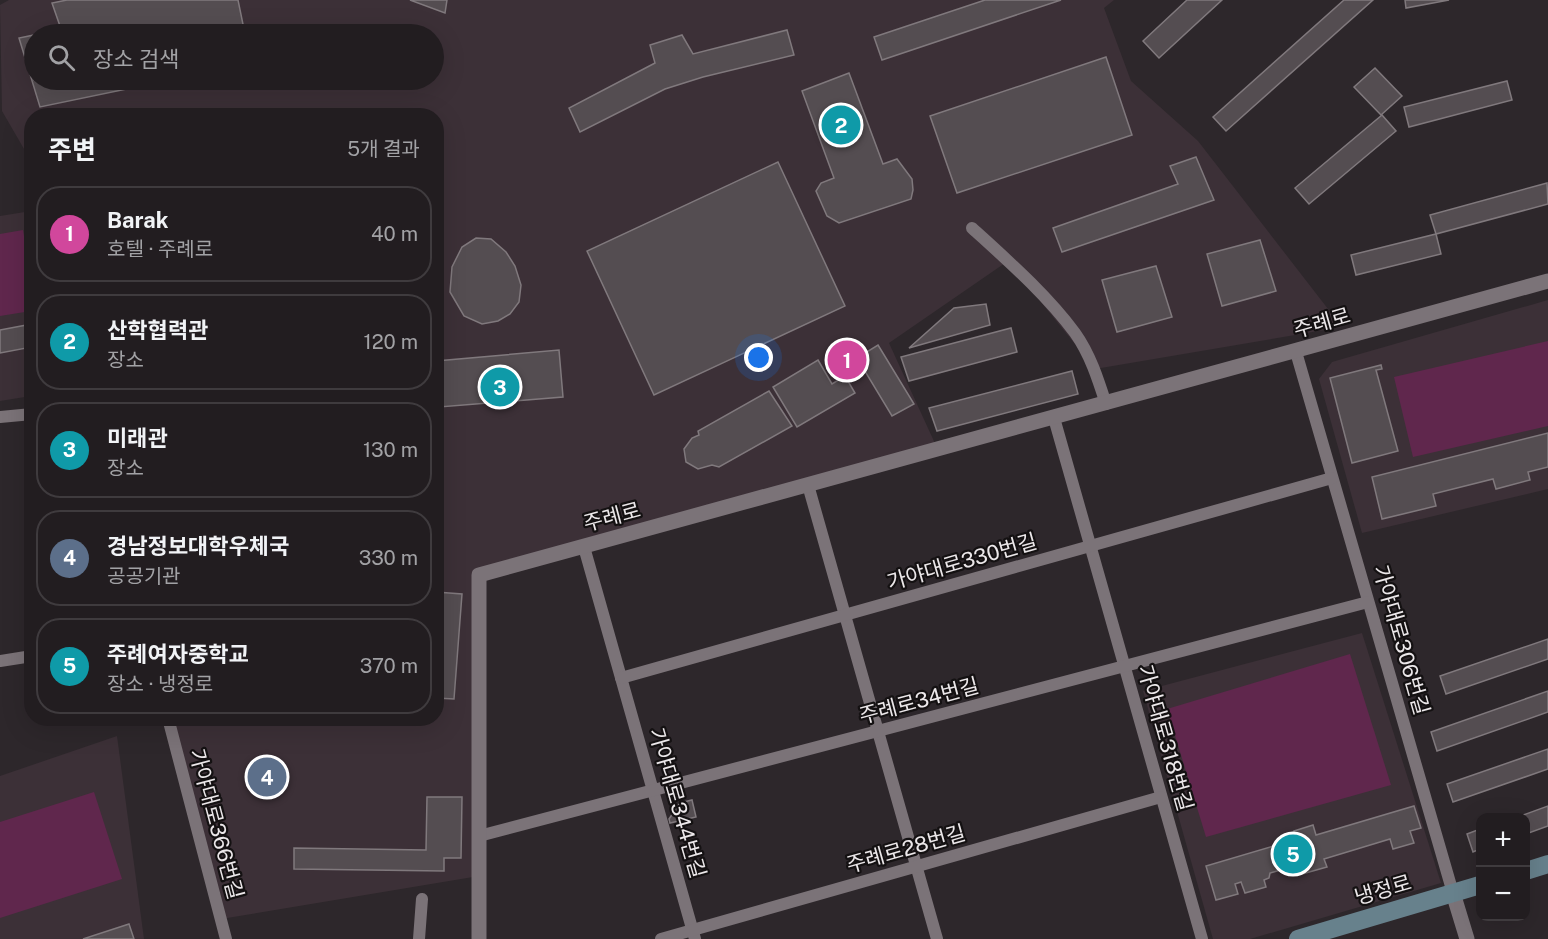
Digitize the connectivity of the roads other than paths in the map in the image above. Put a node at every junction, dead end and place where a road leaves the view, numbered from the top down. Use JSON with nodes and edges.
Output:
{"nodes":[{"id":1,"x":972,"y":228,"type":"dead end"},
{"id":2,"x":1548,"y":281,"type":"edge"},
{"id":3,"x":1296,"y":352,"type":"junction"},
{"id":4,"x":1106,"y":404,"type":"junction"},
{"id":5,"x":24,"y":415,"type":"edge"},
{"id":6,"x":0,"y":417,"type":"edge"},
{"id":7,"x":1053,"y":418,"type":"junction"},
{"id":8,"x":1332,"y":478,"type":"junction"},
{"id":9,"x":808,"y":485,"type":"junction"},
{"id":10,"x":584,"y":546,"type":"junction"},
{"id":11,"x":1090,"y":547,"type":"junction"},
{"id":12,"x":1368,"y":602,"type":"junction"},
{"id":13,"x":844,"y":615,"type":"junction"},
{"id":14,"x":24,"y":658,"type":"edge"},
{"id":15,"x":0,"y":661,"type":"edge"},
{"id":16,"x":1124,"y":667,"type":"junction"},
{"id":17,"x":621,"y":678,"type":"junction"},
{"id":18,"x":170,"y":726,"type":"edge"},
{"id":19,"x":878,"y":732,"type":"junction"},
{"id":20,"x":653,"y":792,"type":"junction"},
{"id":21,"x":1161,"y":797,"type":"junction"},
{"id":22,"x":479,"y":836,"type":"junction"},
{"id":23,"x":1548,"y":864,"type":"edge"},
{"id":24,"x":916,"y":867,"type":"junction"},
{"id":25,"x":1530,"y":870,"type":"edge"},
{"id":26,"x":1476,"y":886,"type":"edge"},
{"id":27,"x":1453,"y":893,"type":"junction"},
{"id":28,"x":422,"y":899,"type":"dead end"},
{"id":29,"x":693,"y":935,"type":"edge"},
{"id":30,"x":226,"y":939,"type":"edge"},
{"id":31,"x":419,"y":939,"type":"edge"},
{"id":32,"x":479,"y":939,"type":"edge"},
{"id":33,"x":661,"y":939,"type":"edge"},
{"id":34,"x":937,"y":939,"type":"edge"},
{"id":35,"x":1202,"y":939,"type":"edge"},
{"id":36,"x":1298,"y":939,"type":"edge"},
{"id":37,"x":1467,"y":939,"type":"edge"}],
"edges":[{"from":1,"to":4,"type":"street"},
{"from":2,"to":3,"type":"street","name":"주례로"},
{"from":3,"to":4,"type":"street","name":"주례로"},
{"from":3,"to":8,"type":"street","name":"가야대로306번길"},
{"from":4,"to":7,"type":"street","name":"주례로"},
{"from":5,"to":6,"type":"street"},
{"from":7,"to":9,"type":"street","name":"주례로"},
{"from":7,"to":11,"type":"street","name":"가야대로318번길"},
{"from":8,"to":11,"type":"street"},
{"from":8,"to":12,"type":"street","name":"가야대로306번길"},
{"from":9,"to":10,"type":"street","name":"주례로"},
{"from":9,"to":13,"type":"street"},
{"from":10,"to":17,"type":"street","name":"가야대로344번길"},
{"from":10,"to":22,"type":"street","name":"주례로"},
{"from":11,"to":13,"type":"street","name":"가야대로330번길"},
{"from":11,"to":16,"type":"street","name":"가야대로318번길"},
{"from":12,"to":16,"type":"street","name":"주례로34번길"},
{"from":12,"to":27,"type":"street","name":"가야대로306번길"},
{"from":13,"to":17,"type":"street"},
{"from":13,"to":19,"type":"street"},
{"from":14,"to":15,"type":"street"},
{"from":16,"to":19,"type":"street","name":"주례로34번길"},
{"from":16,"to":21,"type":"street","name":"가야대로318번길"},
{"from":17,"to":20,"type":"street","name":"가야대로344번길"},
{"from":18,"to":30,"type":"street","name":"가야대로366번길"},
{"from":19,"to":20,"type":"street","name":"주례로34번길"},
{"from":19,"to":24,"type":"street"},
{"from":20,"to":22,"type":"street","name":"주례로34번길"},
{"from":20,"to":29,"type":"street","name":"가야대로344번길"},
{"from":21,"to":24,"type":"street","name":"주례로28번길"},
{"from":21,"to":35,"type":"street","name":"가야대로318번길"},
{"from":22,"to":32,"type":"street","name":"주례로"},
{"from":23,"to":25,"type":"main road"},
{"from":24,"to":29,"type":"street","name":"주례로28번길"},
{"from":24,"to":34,"type":"street"},
{"from":26,"to":27,"type":"main road","name":"냉정로"},
{"from":27,"to":36,"type":"main road","name":"냉정로"},
{"from":27,"to":37,"type":"street","name":"가야대로306번길"},
{"from":28,"to":31,"type":"street"},
{"from":29,"to":33,"type":"street","name":"주례로28번길"}]}
